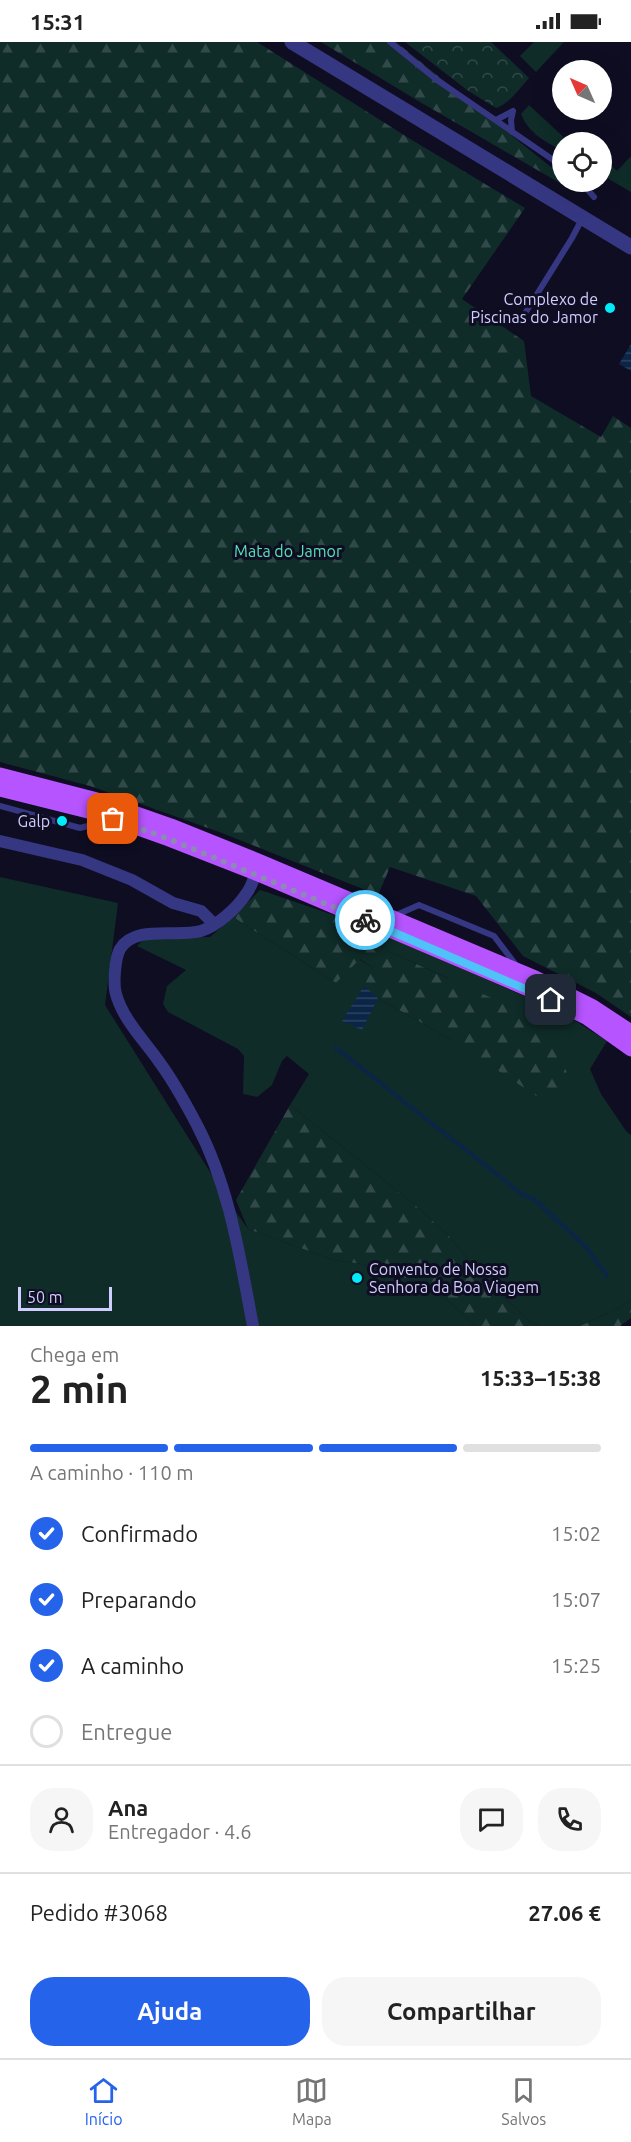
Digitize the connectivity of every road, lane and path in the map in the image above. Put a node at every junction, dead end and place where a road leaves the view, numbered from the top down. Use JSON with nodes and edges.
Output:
{"nodes":[{"id":1,"x":292,"y":42,"type":"edge"},
{"id":2,"x":390,"y":42,"type":"edge"},
{"id":3,"x":496,"y":120,"type":"junction"},
{"id":4,"x":512,"y":132,"type":"junction"},
{"id":5,"x":552,"y":159,"type":"edge"},
{"id":6,"x":590,"y":192,"type":"edge"},
{"id":7,"x":594,"y":197,"type":"dead end"},
{"id":8,"x":582,"y":219,"type":"junction"},
{"id":9,"x":631,"y":247,"type":"edge"},
{"id":10,"x":524,"y":315,"type":"dead end"},
{"id":11,"x":0,"y":775,"type":"edge"},
{"id":12,"x":0,"y":789,"type":"edge"},
{"id":13,"x":0,"y":806,"type":"edge"},
{"id":14,"x":113,"y":819,"type":"junction"},
{"id":15,"x":0,"y":841,"type":"edge"},
{"id":16,"x":256,"y":873,"type":"junction"},
{"id":17,"x":391,"y":917,"type":"junction"},
{"id":18,"x":214,"y":924,"type":"junction"},
{"id":19,"x":522,"y":973,"type":"junction"},
{"id":20,"x":631,"y":1032,"type":"edge"},
{"id":21,"x":631,"y":1049,"type":"edge"},
{"id":22,"x":253,"y":1326,"type":"edge"}],
"edges":[{"from":1,"to":8,"type":"street"},
{"from":2,"to":3,"type":"lane"},
{"from":3,"to":4,"type":"lane"},
{"from":3,"to":4,"type":"lane"},
{"from":4,"to":5,"type":"lane"},
{"from":6,"to":7,"type":"lane"},
{"from":8,"to":9,"type":"street"},
{"from":8,"to":10,"type":"lane"},
{"from":11,"to":17,"type":"main road"},
{"from":12,"to":14,"type":"main road"},
{"from":13,"to":14,"type":"lane"},
{"from":14,"to":16,"type":"main road"},
{"from":15,"to":18,"type":"street"},
{"from":16,"to":18,"type":"street"},
{"from":16,"to":21,"type":"main road"},
{"from":17,"to":19,"type":"main road"},
{"from":17,"to":19,"type":"lane"},
{"from":18,"to":22,"type":"street"},
{"from":19,"to":20,"type":"main road"}]}
